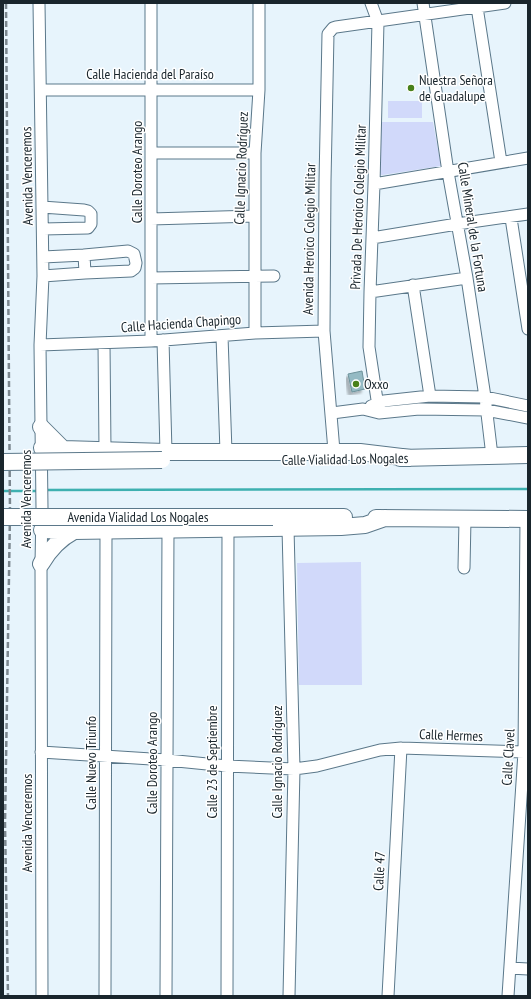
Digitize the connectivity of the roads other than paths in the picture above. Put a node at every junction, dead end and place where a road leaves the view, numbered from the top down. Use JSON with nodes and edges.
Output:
{"nodes":[{"id":1,"x":39,"y":3,"type":"edge"},
{"id":2,"x":151,"y":3,"type":"edge"},
{"id":3,"x":259,"y":3,"type":"edge"},
{"id":4,"x":371,"y":3,"type":"edge"},
{"id":5,"x":505,"y":3,"type":"edge"},
{"id":6,"x":477,"y":7,"type":"junction"},
{"id":7,"x":424,"y":9,"type":"edge"},
{"id":8,"x":378,"y":22,"type":"junction"},
{"id":9,"x":152,"y":89,"type":"junction"},
{"id":10,"x":41,"y":90,"type":"junction"},
{"id":11,"x":259,"y":90,"type":"junction"},
{"id":12,"x":151,"y":153,"type":"junction"},
{"id":13,"x":255,"y":153,"type":"junction"},
{"id":14,"x":528,"y":158,"type":"edge"},
{"id":15,"x":501,"y":162,"type":"junction"},
{"id":16,"x":448,"y":172,"type":"junction"},
{"id":17,"x":374,"y":184,"type":"junction"},
{"id":18,"x":42,"y":207,"type":"junction"},
{"id":19,"x":528,"y":214,"type":"edge"},
{"id":20,"x":255,"y":216,"type":"junction"},
{"id":21,"x":511,"y":218,"type":"junction"},
{"id":22,"x":151,"y":219,"type":"junction"},
{"id":23,"x":458,"y":224,"type":"junction"},
{"id":24,"x":42,"y":229,"type":"junction"},
{"id":25,"x":372,"y":238,"type":"junction"},
{"id":26,"x":84,"y":254,"type":"junction"},
{"id":27,"x":43,"y":257,"type":"junction"},
{"id":28,"x":85,"y":273,"type":"junction"},
{"id":29,"x":43,"y":276,"type":"junction"},
{"id":30,"x":254,"y":276,"type":"junction"},
{"id":31,"x":274,"y":276,"type":"dead end"},
{"id":32,"x":151,"y":278,"type":"junction"},
{"id":33,"x":466,"y":278,"type":"junction"},
{"id":34,"x":413,"y":285,"type":"junction"},
{"id":35,"x":370,"y":292,"type":"junction"},
{"id":36,"x":528,"y":329,"type":"edge"},
{"id":37,"x":324,"y":331,"type":"junction"},
{"id":38,"x":255,"y":333,"type":"junction"},
{"id":39,"x":222,"y":336,"type":"junction"},
{"id":40,"x":163,"y":340,"type":"junction"},
{"id":41,"x":151,"y":341,"type":"junction"},
{"id":42,"x":104,"y":343,"type":"junction"},
{"id":43,"x":40,"y":346,"type":"junction"},
{"id":44,"x":430,"y":396,"type":"junction"},
{"id":45,"x":484,"y":397,"type":"junction"},
{"id":46,"x":528,"y":406,"type":"edge"},
{"id":47,"x":378,"y":407,"type":"junction"},
{"id":48,"x":486,"y":410,"type":"junction"},
{"id":49,"x":332,"y":413,"type":"junction"},
{"id":50,"x":528,"y":418,"type":"edge"},
{"id":51,"x":42,"y":427,"type":"junction"},
{"id":52,"x":42,"y":448,"type":"junction"},
{"id":53,"x":63,"y":449,"type":"junction"},
{"id":54,"x":105,"y":450,"type":"junction"},
{"id":55,"x":334,"y":451,"type":"junction"},
{"id":56,"x":226,"y":452,"type":"junction"},
{"id":57,"x":528,"y":455,"type":"edge"},
{"id":58,"x":164,"y":456,"type":"junction"},
{"id":59,"x":492,"y":456,"type":"junction"},
{"id":60,"x":410,"y":458,"type":"junction"},
{"id":61,"x":3,"y":462,"type":"edge"},
{"id":62,"x":3,"y":517,"type":"edge"},
{"id":63,"x":385,"y":518,"type":"junction"},
{"id":64,"x":464,"y":519,"type":"junction"},
{"id":65,"x":527,"y":519,"type":"edge"},
{"id":66,"x":228,"y":528,"type":"junction"},
{"id":67,"x":288,"y":528,"type":"junction"},
{"id":68,"x":42,"y":530,"type":"junction"},
{"id":69,"x":106,"y":530,"type":"junction"},
{"id":70,"x":168,"y":530,"type":"junction"},
{"id":71,"x":74,"y":531,"type":"junction"},
{"id":72,"x":40,"y":564,"type":"junction"},
{"id":73,"x":464,"y":568,"type":"dead end"},
{"id":74,"x":527,"y":678,"type":"edge"},
{"id":75,"x":526,"y":733,"type":"edge"},
{"id":76,"x":401,"y":748,"type":"junction"},
{"id":77,"x":42,"y":752,"type":"junction"},
{"id":78,"x":524,"y":752,"type":"junction"},
{"id":79,"x":106,"y":756,"type":"junction"},
{"id":80,"x":167,"y":760,"type":"junction"},
{"id":81,"x":227,"y":766,"type":"junction"},
{"id":82,"x":294,"y":769,"type":"junction"},
{"id":83,"x":510,"y":968,"type":"junction"},
{"id":84,"x":528,"y":969,"type":"edge"},
{"id":85,"x":42,"y":996,"type":"edge"},
{"id":86,"x":105,"y":996,"type":"edge"},
{"id":87,"x":166,"y":996,"type":"edge"},
{"id":88,"x":227,"y":996,"type":"edge"},
{"id":89,"x":289,"y":996,"type":"edge"},
{"id":90,"x":388,"y":996,"type":"edge"},
{"id":91,"x":508,"y":996,"type":"edge"}],
"edges":[{"from":1,"to":10,"type":"street","name":"Avenida Venceremos"},
{"from":2,"to":9,"type":"street","name":"Calle Doroteo Arango"},
{"from":3,"to":11,"type":"street","name":"Calle Ignacio Rodríguez"},
{"from":4,"to":8,"type":"street","name":"Privada De Heroico Colegio Militar"},
{"from":5,"to":6,"type":"street"},
{"from":6,"to":7,"type":"street"},
{"from":6,"to":15,"type":"street"},
{"from":7,"to":8,"type":"street"},
{"from":7,"to":16,"type":"street","name":"Calle Mineral de la Fortuna"},
{"from":8,"to":17,"type":"street","name":"Privada De Heroico Colegio Militar"},
{"from":8,"to":37,"type":"street","name":"Avenida Heroico Colegio Militar"},
{"from":9,"to":10,"type":"street","name":"Calle Hacienda del Paraíso"},
{"from":9,"to":11,"type":"street","name":"Calle Hacienda del Paraíso"},
{"from":9,"to":12,"type":"street","name":"Calle Doroteo Arango"},
{"from":10,"to":18,"type":"street","name":"Avenida Venceremos"},
{"from":11,"to":13,"type":"street","name":"Calle Ignacio Rodríguez"},
{"from":12,"to":13,"type":"street"},
{"from":12,"to":22,"type":"street","name":"Calle Doroteo Arango"},
{"from":13,"to":20,"type":"street","name":"Calle Ignacio Rodríguez"},
{"from":14,"to":15,"type":"street"},
{"from":15,"to":16,"type":"street"},
{"from":16,"to":17,"type":"street"},
{"from":16,"to":23,"type":"street","name":"Calle Mineral de la Fortuna"},
{"from":17,"to":25,"type":"street","name":"Privada De Heroico Colegio Militar"},
{"from":18,"to":24,"type":"street","name":"Avenida Venceremos"},
{"from":18,"to":24,"type":"street"},
{"from":19,"to":21,"type":"street"},
{"from":20,"to":22,"type":"street"},
{"from":20,"to":30,"type":"street","name":"Calle Ignacio Rodríguez"},
{"from":21,"to":23,"type":"street"},
{"from":21,"to":36,"type":"street"},
{"from":22,"to":32,"type":"street","name":"Calle Doroteo Arango"},
{"from":23,"to":25,"type":"street"},
{"from":23,"to":33,"type":"street","name":"Calle Mineral de la Fortuna"},
{"from":24,"to":27,"type":"street","name":"Avenida Venceremos"},
{"from":25,"to":35,"type":"street","name":"Privada De Heroico Colegio Militar"},
{"from":26,"to":27,"type":"street"},
{"from":26,"to":28,"type":"street"},
{"from":26,"to":28,"type":"street"},
{"from":27,"to":29,"type":"street","name":"Avenida Venceremos"},
{"from":28,"to":29,"type":"street"},
{"from":29,"to":43,"type":"street","name":"Avenida Venceremos"},
{"from":30,"to":31,"type":"street"},
{"from":30,"to":32,"type":"street"},
{"from":30,"to":38,"type":"street","name":"Calle Ignacio Rodríguez"},
{"from":32,"to":41,"type":"street","name":"Calle Doroteo Arango"},
{"from":33,"to":34,"type":"street"},
{"from":33,"to":45,"type":"street","name":"Calle Mineral de la Fortuna"},
{"from":34,"to":35,"type":"street"},
{"from":34,"to":44,"type":"street"},
{"from":35,"to":47,"type":"street","name":"Privada De Heroico Colegio Militar"},
{"from":37,"to":38,"type":"street","name":"Calle Hacienda Chapingo"},
{"from":37,"to":49,"type":"street","name":"Avenida Heroico Colegio Militar"},
{"from":38,"to":39,"type":"street","name":"Calle Hacienda Chapingo"},
{"from":39,"to":40,"type":"street","name":"Calle Hacienda Chapingo"},
{"from":39,"to":56,"type":"street"},
{"from":40,"to":41,"type":"street","name":"Calle Hacienda Chapingo"},
{"from":40,"to":58,"type":"street"},
{"from":41,"to":42,"type":"street","name":"Calle Hacienda Chapingo"},
{"from":42,"to":43,"type":"street","name":"Calle Hacienda Chapingo"},
{"from":42,"to":54,"type":"street"},
{"from":43,"to":51,"type":"street","name":"Avenida Venceremos"},
{"from":44,"to":45,"type":"street"},
{"from":44,"to":47,"type":"street"},
{"from":45,"to":46,"type":"street"},
{"from":45,"to":48,"type":"street","name":"Calle Mineral de la Fortuna"},
{"from":47,"to":48,"type":"street"},
{"from":47,"to":49,"type":"street"},
{"from":48,"to":50,"type":"street"},
{"from":48,"to":59,"type":"street","name":"Calle Mineral de la Fortuna"},
{"from":49,"to":55,"type":"street","name":"Avenida Heroico Colegio Militar"},
{"from":51,"to":52,"type":"street","name":"Avenida Venceremos"},
{"from":51,"to":53,"type":"highway"},
{"from":52,"to":53,"type":"highway"},
{"from":52,"to":68,"type":"street","name":"Avenida Venceremos"},
{"from":53,"to":54,"type":"highway"},
{"from":54,"to":58,"type":"highway"},
{"from":55,"to":56,"type":"highway"},
{"from":55,"to":60,"type":"highway"},
{"from":56,"to":58,"type":"highway"},
{"from":57,"to":59,"type":"highway","name":"Calle Vialidad Los Nogales"},
{"from":58,"to":60,"type":"highway","name":"Calle Vialidad Los Nogales"},
{"from":58,"to":61,"type":"highway","bridge":true},
{"from":59,"to":60,"type":"highway","name":"Calle Vialidad Los Nogales"},
{"from":62,"to":63,"type":"highway","name":"Avenida Vialidad Los Nogales","bridge":true},
{"from":63,"to":64,"type":"highway"},
{"from":63,"to":67,"type":"highway"},
{"from":64,"to":65,"type":"highway"},
{"from":64,"to":73,"type":"street"},
{"from":65,"to":74,"type":"street","name":"Calle Clavel"},
{"from":66,"to":67,"type":"highway"},
{"from":66,"to":70,"type":"highway"},
{"from":66,"to":81,"type":"street","name":"Calle 23 de Septiembre"},
{"from":67,"to":82,"type":"street","name":"Calle Ignacio Rodríguez"},
{"from":68,"to":71,"type":"highway"},
{"from":68,"to":72,"type":"street","name":"Avenida Venceremos"},
{"from":69,"to":70,"type":"highway"},
{"from":69,"to":71,"type":"highway"},
{"from":69,"to":79,"type":"street","name":"Calle Nuevo Triunfo"},
{"from":70,"to":80,"type":"street","name":"Calle Doroteo Arango"},
{"from":71,"to":72,"type":"highway"},
{"from":72,"to":77,"type":"street","name":"Avenida Venceremos"},
{"from":74,"to":75,"type":"street","name":"Calle Clavel"},
{"from":75,"to":78,"type":"street","name":"Calle Clavel"},
{"from":76,"to":78,"type":"street","name":"Calle Hermes"},
{"from":76,"to":82,"type":"street","name":"Calle Hermes"},
{"from":76,"to":90,"type":"street","name":"Calle 47"},
{"from":77,"to":79,"type":"street","name":"Calle Hermes"},
{"from":77,"to":85,"type":"street","name":"Avenida Venceremos"},
{"from":78,"to":83,"type":"street","name":"Calle Clavel"},
{"from":79,"to":80,"type":"street","name":"Calle Hermes"},
{"from":79,"to":86,"type":"street","name":"Calle Nuevo Triunfo"},
{"from":80,"to":81,"type":"street","name":"Calle Hermes"},
{"from":80,"to":87,"type":"street","name":"Calle Doroteo Arango"},
{"from":81,"to":82,"type":"street","name":"Calle Hermes"},
{"from":81,"to":88,"type":"street","name":"Calle 23 de Septiembre"},
{"from":82,"to":89,"type":"street","name":"Calle Ignacio Rodríguez"},
{"from":83,"to":84,"type":"street"},
{"from":83,"to":91,"type":"street","name":"Calle Clavel"}]}
